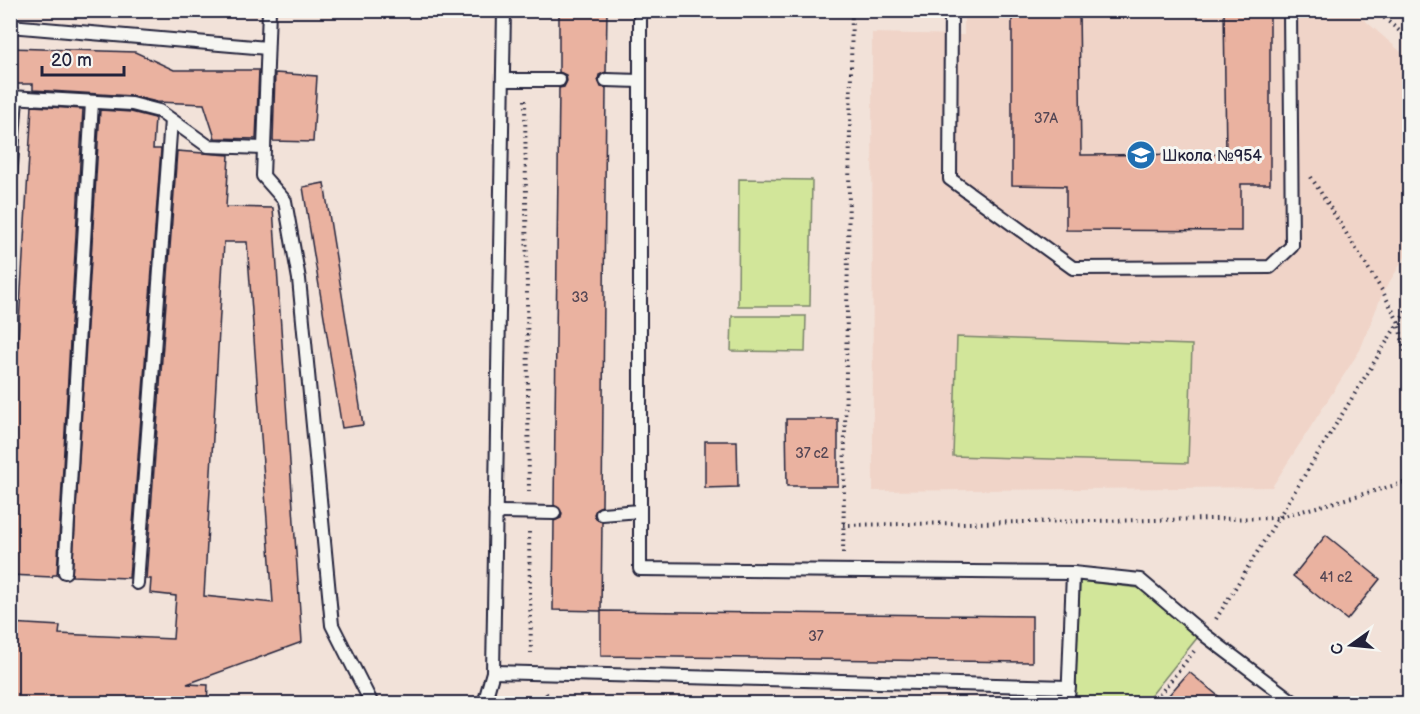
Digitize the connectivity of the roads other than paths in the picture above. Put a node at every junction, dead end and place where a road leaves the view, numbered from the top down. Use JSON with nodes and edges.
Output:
{"nodes":[{"id":1,"x":269,"y":10,"type":"edge"},
{"id":2,"x":504,"y":10,"type":"edge"},
{"id":3,"x":640,"y":10,"type":"edge"},
{"id":4,"x":910,"y":10,"type":"edge"},
{"id":5,"x":1290,"y":10,"type":"edge"},
{"id":6,"x":951,"y":11,"type":"edge"},
{"id":7,"x":10,"y":26,"type":"edge"},
{"id":8,"x":267,"y":48,"type":"junction"},
{"id":9,"x":503,"y":80,"type":"junction"},
{"id":10,"x":559,"y":80,"type":"dead end"},
{"id":11,"x":606,"y":81,"type":"dead end"},
{"id":12,"x":640,"y":81,"type":"junction"},
{"id":13,"x":13,"y":97,"type":"edge"},
{"id":14,"x":92,"y":102,"type":"junction"},
{"id":15,"x":171,"y":120,"type":"junction"},
{"id":16,"x":264,"y":148,"type":"junction"},
{"id":17,"x":10,"y":180,"type":"edge"},
{"id":18,"x":640,"y":511,"type":"junction"},
{"id":19,"x":495,"y":512,"type":"junction"},
{"id":20,"x":554,"y":513,"type":"dead end"},
{"id":21,"x":602,"y":514,"type":"dead end"},
{"id":22,"x":65,"y":572,"type":"dead end"},
{"id":23,"x":1073,"y":573,"type":"junction"},
{"id":24,"x":136,"y":583,"type":"dead end"},
{"id":25,"x":493,"y":672,"type":"junction"},
{"id":26,"x":1069,"y":687,"type":"junction"},
{"id":27,"x":372,"y":704,"type":"edge"},
{"id":28,"x":484,"y":704,"type":"edge"},
{"id":29,"x":1068,"y":704,"type":"edge"},
{"id":30,"x":1296,"y":704,"type":"edge"}],
"edges":[{"from":1,"to":8,"type":"lane"},
{"from":2,"to":9,"type":"lane"},
{"from":3,"to":12,"type":"lane"},
{"from":4,"to":6,"type":"lane"},
{"from":5,"to":6,"type":"lane"},
{"from":7,"to":8,"type":"lane"},
{"from":8,"to":16,"type":"lane"},
{"from":9,"to":10,"type":"lane"},
{"from":9,"to":19,"type":"lane"},
{"from":11,"to":12,"type":"lane"},
{"from":12,"to":18,"type":"lane"},
{"from":13,"to":14,"type":"lane"},
{"from":13,"to":17,"type":"lane"},
{"from":14,"to":15,"type":"lane"},
{"from":14,"to":22,"type":"lane"},
{"from":15,"to":16,"type":"lane"},
{"from":15,"to":24,"type":"lane"},
{"from":16,"to":27,"type":"lane"},
{"from":18,"to":21,"type":"lane"},
{"from":18,"to":23,"type":"lane"},
{"from":19,"to":20,"type":"lane"},
{"from":19,"to":25,"type":"lane"},
{"from":23,"to":26,"type":"lane"},
{"from":23,"to":30,"type":"lane"},
{"from":25,"to":26,"type":"lane"},
{"from":25,"to":28,"type":"lane"},
{"from":26,"to":29,"type":"lane"}]}
